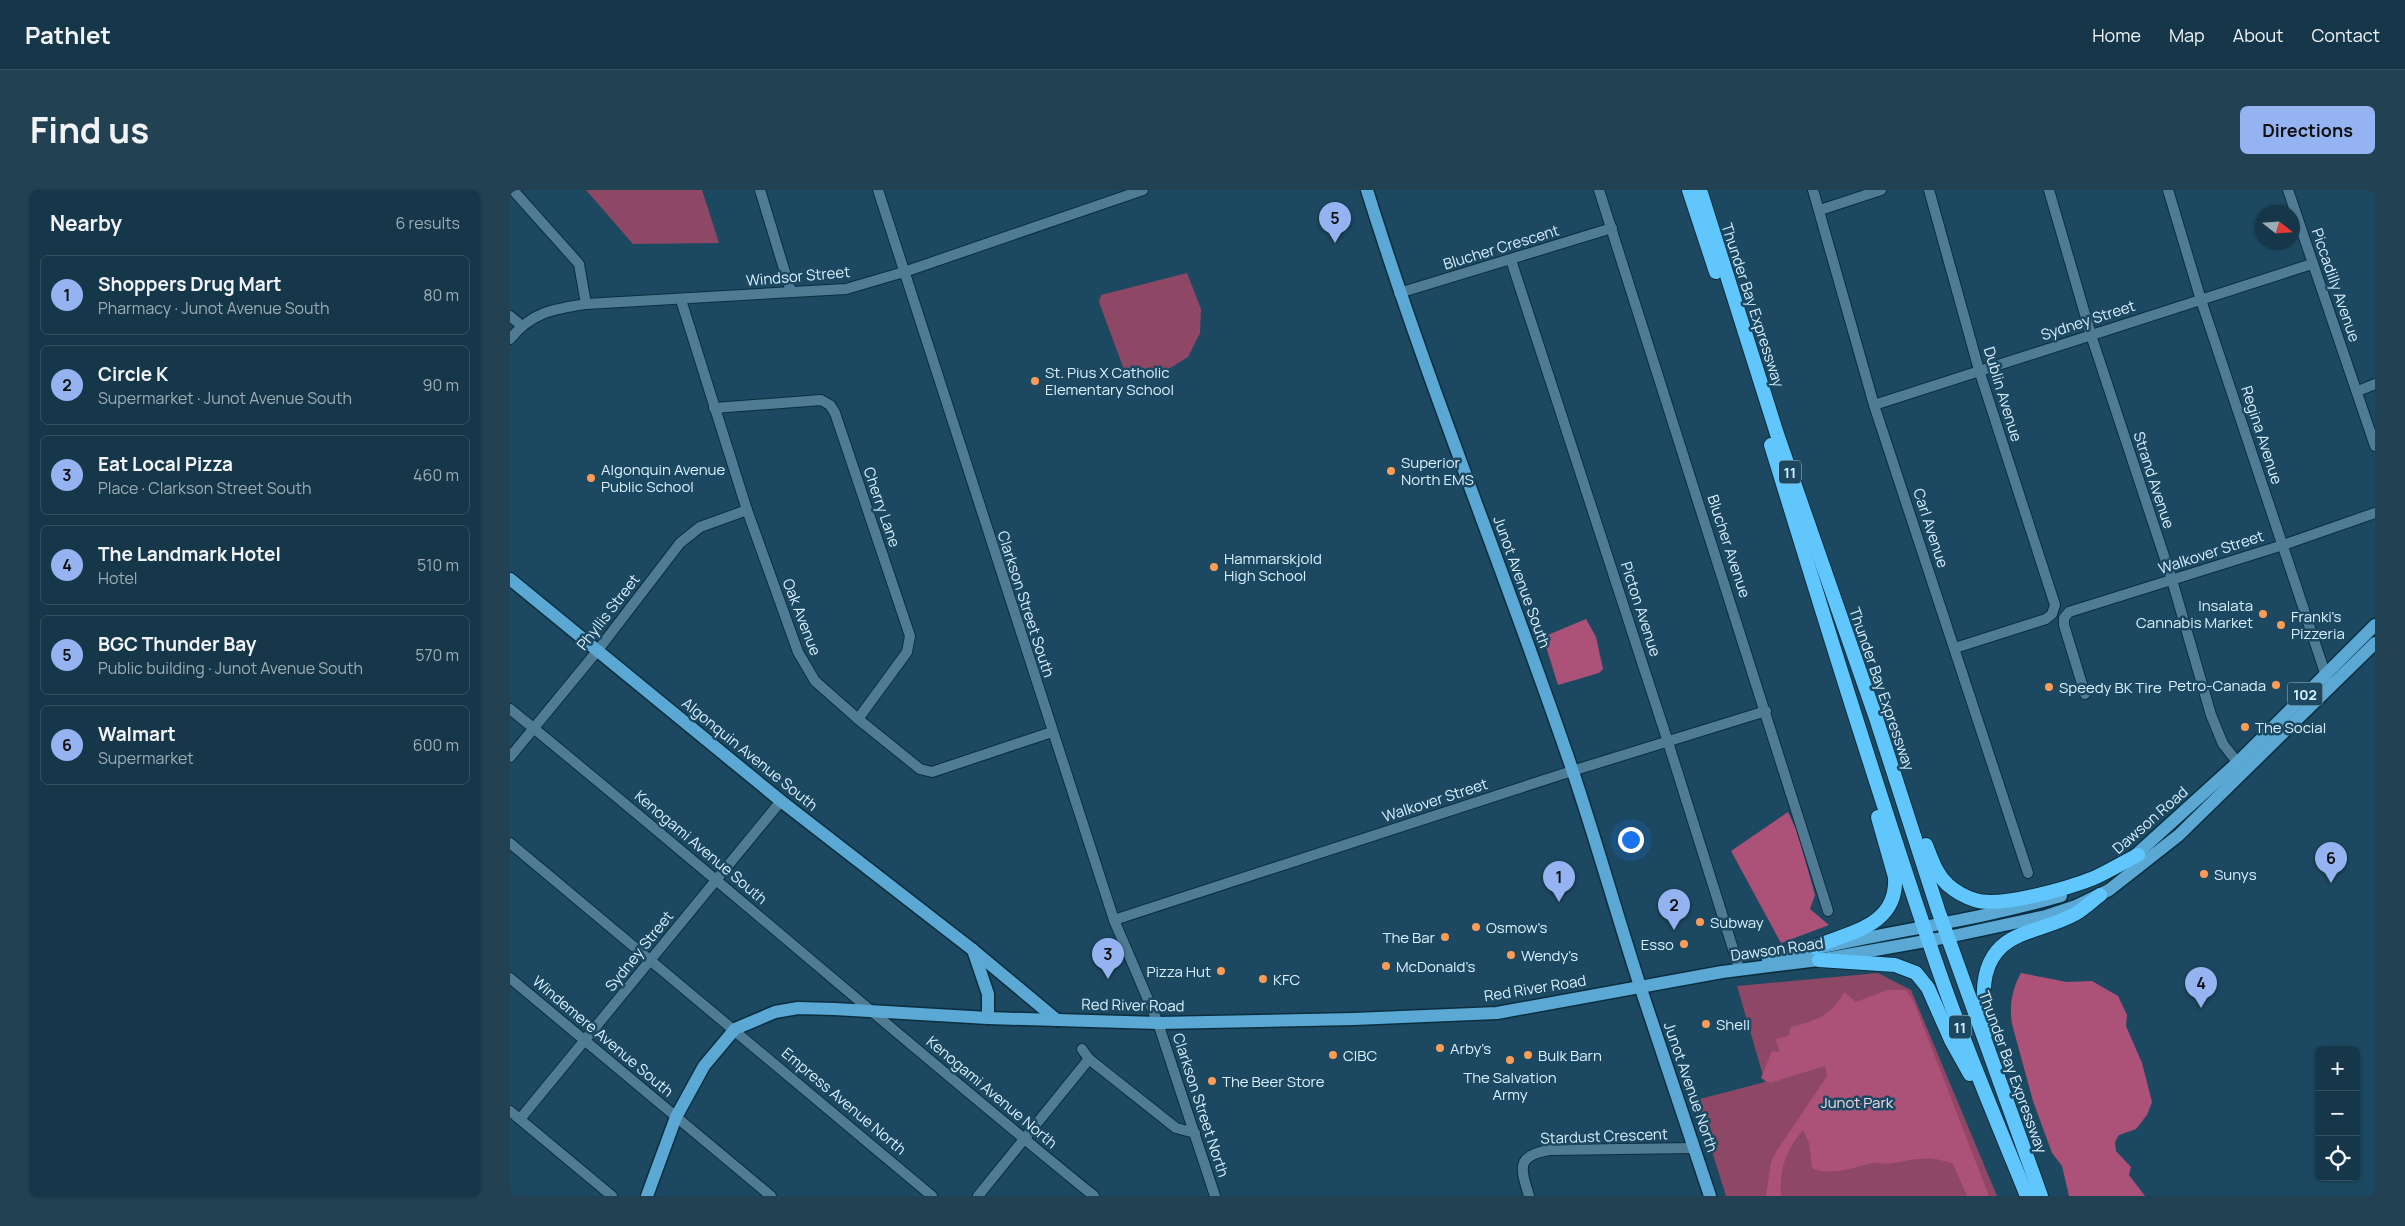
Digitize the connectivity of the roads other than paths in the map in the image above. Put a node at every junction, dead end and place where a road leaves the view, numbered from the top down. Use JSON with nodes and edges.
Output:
{"nodes":[{"id":1,"x":514,"y":190,"type":"edge"},
{"id":2,"x":760,"y":190,"type":"edge"},
{"id":3,"x":878,"y":190,"type":"edge"},
{"id":4,"x":1143,"y":190,"type":"edge"},
{"id":5,"x":1367,"y":190,"type":"edge"},
{"id":6,"x":1600,"y":190,"type":"edge"},
{"id":7,"x":1689,"y":190,"type":"edge"},
{"id":8,"x":1700,"y":190,"type":"edge"},
{"id":9,"x":1813,"y":190,"type":"edge"},
{"id":10,"x":1881,"y":190,"type":"edge"},
{"id":11,"x":1928,"y":190,"type":"edge"},
{"id":12,"x":2050,"y":190,"type":"edge"},
{"id":13,"x":2168,"y":190,"type":"edge"},
{"id":14,"x":2288,"y":190,"type":"edge"},
{"id":15,"x":1820,"y":210,"type":"junction"},
{"id":16,"x":1612,"y":228,"type":"junction"},
{"id":17,"x":1511,"y":260,"type":"junction"},
{"id":18,"x":2312,"y":264,"type":"junction"},
{"id":19,"x":904,"y":272,"type":"junction"},
{"id":20,"x":791,"y":292,"type":"junction"},
{"id":21,"x":1399,"y":293,"type":"junction"},
{"id":22,"x":681,"y":300,"type":"junction"},
{"id":23,"x":2201,"y":300,"type":"junction"},
{"id":24,"x":586,"y":304,"type":"junction"},
{"id":25,"x":510,"y":316,"type":"edge"},
{"id":26,"x":521,"y":325,"type":"junction"},
{"id":27,"x":2091,"y":335,"type":"junction"},
{"id":28,"x":510,"y":339,"type":"edge"},
{"id":29,"x":1979,"y":370,"type":"junction"},
{"id":30,"x":2375,"y":384,"type":"edge"},
{"id":31,"x":2358,"y":391,"type":"junction"},
{"id":32,"x":1874,"y":404,"type":"junction"},
{"id":33,"x":714,"y":408,"type":"junction"},
{"id":34,"x":2375,"y":446,"type":"edge"},
{"id":35,"x":747,"y":510,"type":"junction"},
{"id":36,"x":2375,"y":513,"type":"edge"},
{"id":37,"x":2283,"y":544,"type":"junction"},
{"id":38,"x":510,"y":580,"type":"edge"},
{"id":39,"x":2172,"y":580,"type":"junction"},
{"id":40,"x":2375,"y":625,"type":"edge"},
{"id":41,"x":2375,"y":643,"type":"edge"},
{"id":42,"x":1955,"y":648,"type":"junction"},
{"id":43,"x":598,"y":650,"type":"junction"},
{"id":44,"x":2326,"y":675,"type":"junction"},
{"id":45,"x":2330,"y":688,"type":"junction"},
{"id":46,"x":2085,"y":694,"type":"dead end"},
{"id":47,"x":510,"y":709,"type":"edge"},
{"id":48,"x":1766,"y":711,"type":"junction"},
{"id":49,"x":858,"y":720,"type":"junction"},
{"id":50,"x":534,"y":728,"type":"junction"},
{"id":51,"x":1052,"y":732,"type":"junction"},
{"id":52,"x":1668,"y":742,"type":"junction"},
{"id":53,"x":1866,"y":750,"type":"junction"},
{"id":54,"x":1887,"y":752,"type":"junction"},
{"id":55,"x":510,"y":757,"type":"edge"},
{"id":56,"x":2241,"y":768,"type":"junction"},
{"id":57,"x":1572,"y":771,"type":"junction"},
{"id":58,"x":781,"y":801,"type":"junction"},
{"id":59,"x":510,"y":844,"type":"edge"},
{"id":60,"x":2138,"y":854,"type":"junction"},
{"id":61,"x":2028,"y":873,"type":"dead end"},
{"id":62,"x":717,"y":879,"type":"junction"},
{"id":63,"x":2100,"y":895,"type":"junction"},
{"id":64,"x":1828,"y":911,"type":"dead end"},
{"id":65,"x":1114,"y":920,"type":"junction"},
{"id":66,"x":1943,"y":923,"type":"junction"},
{"id":67,"x":1926,"y":933,"type":"junction"},
{"id":68,"x":1948,"y":937,"type":"junction"},
{"id":69,"x":973,"y":950,"type":"junction"},
{"id":70,"x":1817,"y":954,"type":"junction"},
{"id":71,"x":651,"y":960,"type":"junction"},
{"id":72,"x":1739,"y":968,"type":"junction"},
{"id":73,"x":1722,"y":972,"type":"junction"},
{"id":74,"x":510,"y":978,"type":"edge"},
{"id":75,"x":1640,"y":987,"type":"junction"},
{"id":76,"x":871,"y":1011,"type":"junction"},
{"id":77,"x":988,"y":1018,"type":"junction"},
{"id":78,"x":1057,"y":1020,"type":"junction"},
{"id":79,"x":1158,"y":1023,"type":"junction"},
{"id":80,"x":735,"y":1029,"type":"junction"},
{"id":81,"x":585,"y":1040,"type":"junction"},
{"id":82,"x":1082,"y":1050,"type":"dead end"},
{"id":83,"x":1089,"y":1059,"type":"junction"},
{"id":84,"x":2007,"y":1101,"type":"junction"},
{"id":85,"x":510,"y":1111,"type":"edge"},
{"id":86,"x":1993,"y":1114,"type":"junction"},
{"id":87,"x":676,"y":1117,"type":"junction"},
{"id":88,"x":520,"y":1119,"type":"junction"},
{"id":89,"x":1195,"y":1134,"type":"junction"},
{"id":90,"x":1024,"y":1140,"type":"junction"},
{"id":91,"x":1694,"y":1148,"type":"junction"},
{"id":92,"x":612,"y":1196,"type":"edge"},
{"id":93,"x":647,"y":1196,"type":"edge"},
{"id":94,"x":772,"y":1196,"type":"edge"},
{"id":95,"x":932,"y":1196,"type":"edge"},
{"id":96,"x":978,"y":1196,"type":"edge"},
{"id":97,"x":1094,"y":1196,"type":"edge"},
{"id":98,"x":1215,"y":1196,"type":"edge"},
{"id":99,"x":1529,"y":1196,"type":"edge"},
{"id":100,"x":1710,"y":1196,"type":"edge"},
{"id":101,"x":2027,"y":1196,"type":"edge"},
{"id":102,"x":2041,"y":1196,"type":"edge"}],
"edges":[{"from":1,"to":24,"type":"street"},
{"from":2,"to":20,"type":"street"},
{"from":3,"to":19,"type":"street","name":"Clarkson Street South"},
{"from":4,"to":19,"type":"street","name":"Windsor Street"},
{"from":5,"to":21,"type":"main road","name":"Junot Avenue South"},
{"from":6,"to":16,"type":"street","name":"Blucher Avenue"},
{"from":7,"to":53,"type":"highway","name":"Thunder Bay Expressway","number":"11"},
{"from":8,"to":54,"type":"highway","name":"Thunder Bay Expressway","number":"11"},
{"from":9,"to":15,"type":"street","name":"Carl Avenue"},
{"from":10,"to":15,"type":"street"},
{"from":11,"to":29,"type":"street","name":"Dublin Avenue"},
{"from":12,"to":27,"type":"street","name":"Strand Avenue"},
{"from":13,"to":23,"type":"street","name":"Regina Avenue"},
{"from":14,"to":18,"type":"street","name":"Piccadilly Avenue"},
{"from":15,"to":32,"type":"street","name":"Carl Avenue"},
{"from":16,"to":17,"type":"street","name":"Blucher Crescent"},
{"from":16,"to":48,"type":"street","name":"Blucher Avenue"},
{"from":17,"to":21,"type":"street","name":"Blucher Crescent"},
{"from":17,"to":52,"type":"street","name":"Picton Avenue"},
{"from":18,"to":23,"type":"street","name":"Sydney Street"},
{"from":18,"to":31,"type":"street","name":"Piccadilly Avenue"},
{"from":19,"to":20,"type":"street","name":"Windsor Street"},
{"from":19,"to":51,"type":"street","name":"Clarkson Street South"},
{"from":20,"to":22,"type":"street","name":"Windsor Street"},
{"from":21,"to":57,"type":"main road","name":"Junot Avenue South"},
{"from":22,"to":24,"type":"street","name":"Windsor Street"},
{"from":22,"to":33,"type":"street","name":"Oak Avenue"},
{"from":23,"to":27,"type":"street","name":"Sydney Street"},
{"from":23,"to":37,"type":"street","name":"Regina Avenue"},
{"from":24,"to":26,"type":"street","name":"Windsor Street"},
{"from":25,"to":26,"type":"street"},
{"from":26,"to":28,"type":"street","name":"Windsor Street"},
{"from":27,"to":29,"type":"street","name":"Sydney Street"},
{"from":27,"to":39,"type":"street","name":"Strand Avenue"},
{"from":29,"to":32,"type":"street","name":"Sydney Street"},
{"from":29,"to":42,"type":"street","name":"Dublin Avenue"},
{"from":30,"to":31,"type":"street"},
{"from":31,"to":34,"type":"street","name":"Piccadilly Avenue"},
{"from":32,"to":42,"type":"street","name":"Carl Avenue"},
{"from":33,"to":35,"type":"street","name":"Oak Avenue"},
{"from":33,"to":49,"type":"street","name":"Cherry Lane"},
{"from":35,"to":43,"type":"street","name":"Phyllis Street"},
{"from":35,"to":49,"type":"street","name":"Oak Avenue"},
{"from":36,"to":37,"type":"street","name":"Walkover Street"},
{"from":37,"to":39,"type":"street","name":"Walkover Street"},
{"from":37,"to":44,"type":"street","name":"Regina Avenue"},
{"from":38,"to":43,"type":"main road","name":"Algonquin Avenue South"},
{"from":39,"to":46,"type":"street","name":"Walkover Street"},
{"from":39,"to":56,"type":"street","name":"Strand Avenue"},
{"from":40,"to":44,"type":"main road","name":"Dawson Road","number":"102"},
{"from":41,"to":45,"type":"main road","name":"Dawson Road","number":"102"},
{"from":42,"to":61,"type":"street","name":"Carl Avenue"},
{"from":43,"to":50,"type":"street","name":"Phyllis Street"},
{"from":43,"to":58,"type":"main road","name":"Algonquin Avenue South"},
{"from":44,"to":45,"type":"street","name":"Regina Avenue"},
{"from":44,"to":56,"type":"main road","name":"Dawson Road","number":"102"},
{"from":45,"to":56,"type":"main road","name":"Dawson Road","number":"102"},
{"from":47,"to":50,"type":"street","name":"Kenogami Avenue South"},
{"from":48,"to":52,"type":"street","name":"Walkover Street"},
{"from":48,"to":64,"type":"street","name":"Blucher Avenue"},
{"from":49,"to":51,"type":"street","name":"Oak Avenue"},
{"from":50,"to":55,"type":"street","name":"Phyllis Street"},
{"from":50,"to":62,"type":"street","name":"Kenogami Avenue South"},
{"from":51,"to":65,"type":"street","name":"Clarkson Street South"},
{"from":52,"to":57,"type":"street","name":"Walkover Street"},
{"from":52,"to":72,"type":"street","name":"Picton Avenue"},
{"from":53,"to":67,"type":"highway","name":"Thunder Bay Expressway","number":"11"},
{"from":53,"to":70,"type":"highway"},
{"from":54,"to":60,"type":"highway"},
{"from":54,"to":66,"type":"highway","name":"Thunder Bay Expressway","number":"11"},
{"from":56,"to":60,"type":"main road","name":"Dawson Road","number":"102"},
{"from":56,"to":63,"type":"main road","name":"Dawson Road","number":"102"},
{"from":57,"to":65,"type":"street","name":"Walkover Street"},
{"from":57,"to":75,"type":"main road","name":"Junot Avenue South"},
{"from":58,"to":62,"type":"street","name":"Sydney Street"},
{"from":58,"to":69,"type":"main road","name":"Algonquin Avenue South"},
{"from":59,"to":71,"type":"street","name":"Empress Avenue North"},
{"from":60,"to":66,"type":"main road","name":"Dawson Road","number":"102"},
{"from":62,"to":71,"type":"street","name":"Sydney Street"},
{"from":62,"to":76,"type":"street","name":"Kenogami Avenue South"},
{"from":63,"to":68,"type":"main road","name":"Dawson Road","number":"102"},
{"from":63,"to":84,"type":"highway"},
{"from":65,"to":79,"type":"street","name":"Clarkson Street South"},
{"from":66,"to":67,"type":"main road","name":"Dawson Road","number":"102"},
{"from":66,"to":68,"type":"highway","name":"Thunder Bay Expressway","number":"11"},
{"from":67,"to":68,"type":"main road","name":"Dawson Road","number":"102"},
{"from":67,"to":70,"type":"main road","name":"Dawson Road"},
{"from":67,"to":86,"type":"highway","name":"Thunder Bay Expressway","number":"11"},
{"from":68,"to":84,"type":"highway","name":"Thunder Bay Expressway","number":"11"},
{"from":69,"to":77,"type":"main road"},
{"from":69,"to":78,"type":"main road","name":"Algonquin Avenue South"},
{"from":70,"to":72,"type":"main road","name":"Dawson Road"},
{"from":70,"to":73,"type":"main road","name":"Dawson Road"},
{"from":70,"to":86,"type":"highway"},
{"from":71,"to":80,"type":"street","name":"Empress Avenue North"},
{"from":71,"to":81,"type":"street","name":"Sydney Street"},
{"from":72,"to":73,"type":"main road","name":"Dawson Road"},
{"from":73,"to":75,"type":"main road","name":"Red River Road"},
{"from":74,"to":81,"type":"street","name":"Windemere Avenue South"},
{"from":75,"to":79,"type":"main road","name":"Red River Road"},
{"from":75,"to":91,"type":"main road","name":"Junot Avenue North"},
{"from":76,"to":77,"type":"main road","name":"Red River Road"},
{"from":76,"to":80,"type":"main road","name":"Red River Road"},
{"from":76,"to":90,"type":"street","name":"Kenogami Avenue North"},
{"from":77,"to":78,"type":"main road","name":"Red River Road"},
{"from":78,"to":79,"type":"main road","name":"Red River Road"},
{"from":79,"to":89,"type":"street","name":"Clarkson Street North"},
{"from":80,"to":87,"type":"main road","name":"Red River Road"},
{"from":80,"to":95,"type":"street","name":"Empress Avenue North"},
{"from":81,"to":87,"type":"street","name":"Windemere Avenue South"},
{"from":81,"to":88,"type":"street","name":"Sydney Street"},
{"from":82,"to":83,"type":"street"},
{"from":83,"to":89,"type":"street"},
{"from":83,"to":90,"type":"street"},
{"from":84,"to":102,"type":"highway","name":"Thunder Bay Expressway","number":"11"},
{"from":85,"to":88,"type":"street"},
{"from":86,"to":101,"type":"highway","name":"Thunder Bay Expressway","number":"11"},
{"from":87,"to":93,"type":"main road","name":"Red River Road"},
{"from":87,"to":94,"type":"street","name":"Windemere Avenue South"},
{"from":88,"to":92,"type":"street"},
{"from":89,"to":98,"type":"street","name":"Clarkson Street North"},
{"from":90,"to":96,"type":"street"},
{"from":90,"to":97,"type":"street","name":"Kenogami Avenue North"},
{"from":91,"to":99,"type":"street","name":"Stardust Crescent"},
{"from":91,"to":100,"type":"main road","name":"Junot Avenue North"}]}
